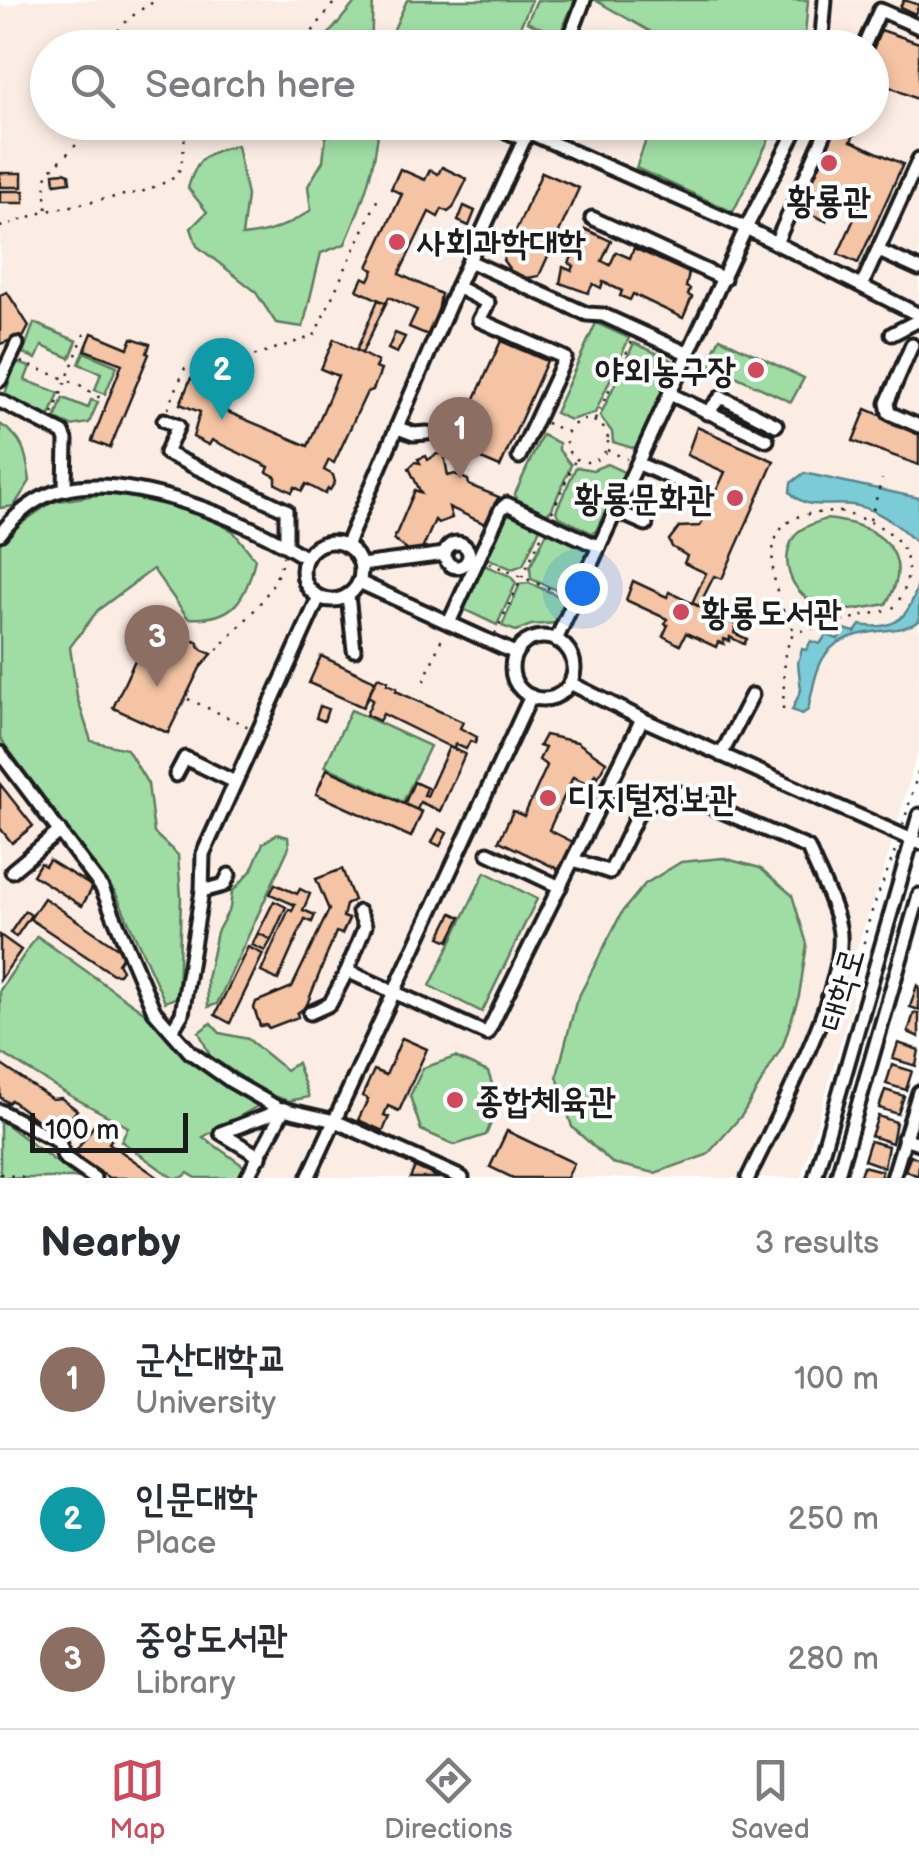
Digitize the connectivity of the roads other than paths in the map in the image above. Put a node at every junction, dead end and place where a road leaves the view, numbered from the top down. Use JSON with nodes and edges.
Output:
{"nodes":[{"id":1,"x":584,"y":0,"type":"edge"},
{"id":2,"x":825,"y":0,"type":"edge"},
{"id":3,"x":919,"y":27,"type":"edge"},
{"id":4,"x":573,"y":30,"type":"edge"},
{"id":5,"x":822,"y":30,"type":"edge"},
{"id":6,"x":872,"y":30,"type":"edge"},
{"id":7,"x":524,"y":140,"type":"edge"},
{"id":8,"x":548,"y":140,"type":"edge"},
{"id":9,"x":791,"y":140,"type":"edge"},
{"id":10,"x":822,"y":140,"type":"edge"},
{"id":11,"x":919,"y":159,"type":"edge"},
{"id":12,"x":592,"y":218,"type":"dead end"},
{"id":13,"x":746,"y":228,"type":"junction"},
{"id":14,"x":776,"y":243,"type":"junction"},
{"id":15,"x":878,"y":251,"type":"junction"},
{"id":16,"x":469,"y":261,"type":"junction"},
{"id":17,"x":919,"y":269,"type":"edge"},
{"id":18,"x":724,"y":279,"type":"junction"},
{"id":19,"x":862,"y":285,"type":"junction"},
{"id":20,"x":457,"y":288,"type":"junction"},
{"id":21,"x":919,"y":317,"type":"edge"},
{"id":22,"x":17,"y":344,"type":"dead end"},
{"id":23,"x":915,"y":347,"type":"edge"},
{"id":24,"x":689,"y":354,"type":"junction"},
{"id":25,"x":0,"y":380,"type":"edge"},
{"id":26,"x":672,"y":395,"type":"junction"},
{"id":27,"x":0,"y":402,"type":"edge"},
{"id":28,"x":707,"y":413,"type":"junction"},
{"id":29,"x":164,"y":420,"type":"road end"},
{"id":30,"x":776,"y":425,"type":"dead end"},
{"id":31,"x":919,"y":426,"type":"edge"},
{"id":32,"x":398,"y":428,"type":"junction"},
{"id":33,"x":427,"y":433,"type":"dead end"},
{"id":34,"x":767,"y":440,"type":"dead end"},
{"id":35,"x":518,"y":457,"type":"dead end"},
{"id":36,"x":638,"y":464,"type":"junction"},
{"id":37,"x":694,"y":488,"type":"dead end"},
{"id":38,"x":65,"y":489,"type":"junction"},
{"id":39,"x":616,"y":510,"type":"junction"},
{"id":40,"x":646,"y":524,"type":"dead end"},
{"id":41,"x":0,"y":534,"type":"edge"},
{"id":42,"x":286,"y":545,"type":"junction"},
{"id":43,"x":346,"y":546,"type":"junction"},
{"id":44,"x":599,"y":547,"type":"junction"},
{"id":45,"x":445,"y":554,"type":"dead end"},
{"id":46,"x":306,"y":558,"type":"junction"},
{"id":47,"x":361,"y":565,"type":"junction"},
{"id":48,"x":359,"y":582,"type":"junction"},
{"id":49,"x":348,"y":595,"type":"junction"},
{"id":50,"x":319,"y":597,"type":"junction"},
{"id":51,"x":449,"y":623,"type":"junction"},
{"id":52,"x":556,"y":640,"type":"junction"},
{"id":53,"x":354,"y":650,"type":"dead end"},
{"id":54,"x":515,"y":653,"type":"junction"},
{"id":55,"x":570,"y":683,"type":"junction"},
{"id":56,"x":752,"y":694,"type":"dead end"},
{"id":57,"x":531,"y":696,"type":"junction"},
{"id":58,"x":642,"y":720,"type":"junction"},
{"id":59,"x":0,"y":753,"type":"edge"},
{"id":60,"x":721,"y":755,"type":"junction"},
{"id":61,"x":176,"y":775,"type":"dead end"},
{"id":62,"x":235,"y":782,"type":"junction"},
{"id":63,"x":919,"y":814,"type":"edge"},
{"id":64,"x":60,"y":831,"type":"junction"},
{"id":65,"x":915,"y":842,"type":"edge"},
{"id":66,"x":488,"y":853,"type":"dead end"},
{"id":67,"x":574,"y":860,"type":"junction"},
{"id":68,"x":12,"y":871,"type":"dead end"},
{"id":69,"x":229,"y":876,"type":"dead end"},
{"id":70,"x":560,"y":887,"type":"junction"},
{"id":71,"x":202,"y":891,"type":"junction"},
{"id":72,"x":919,"y":895,"type":"edge"},
{"id":73,"x":359,"y":912,"type":"dead end"},
{"id":74,"x":346,"y":972,"type":"junction"},
{"id":75,"x":396,"y":992,"type":"junction"},
{"id":76,"x":310,"y":1014,"type":"dead end"},
{"id":77,"x":173,"y":1029,"type":"junction"},
{"id":78,"x":919,"y":1092,"type":"edge"},
{"id":79,"x":284,"y":1109,"type":"junction"},
{"id":80,"x":0,"y":1110,"type":"edge"},
{"id":81,"x":335,"y":1121,"type":"junction"},
{"id":82,"x":904,"y":1138,"type":"junction"},
{"id":83,"x":919,"y":1143,"type":"edge"},
{"id":84,"x":260,"y":1157,"type":"junction"},
{"id":85,"x":94,"y":1178,"type":"edge"},
{"id":86,"x":247,"y":1178,"type":"edge"},
{"id":87,"x":308,"y":1178,"type":"edge"},
{"id":88,"x":462,"y":1178,"type":"edge"},
{"id":89,"x":748,"y":1178,"type":"edge"},
{"id":90,"x":815,"y":1178,"type":"edge"},
{"id":91,"x":837,"y":1178,"type":"edge"},
{"id":92,"x":893,"y":1178,"type":"edge"}],
"edges":[{"from":1,"to":4,"type":"street"},
{"from":2,"to":5,"type":"street"},
{"from":3,"to":6,"type":"street"},
{"from":7,"to":16,"type":"street"},
{"from":8,"to":13,"type":"street"},
{"from":9,"to":13,"type":"street"},
{"from":10,"to":14,"type":"street"},
{"from":11,"to":15,"type":"street"},
{"from":12,"to":18,"type":"street"},
{"from":13,"to":14,"type":"street"},
{"from":13,"to":18,"type":"street"},
{"from":14,"to":19,"type":"street"},
{"from":15,"to":17,"type":"street"},
{"from":15,"to":19,"type":"street"},
{"from":16,"to":20,"type":"street"},
{"from":16,"to":24,"type":"street"},
{"from":18,"to":24,"type":"street"},
{"from":19,"to":21,"type":"street"},
{"from":20,"to":32,"type":"street"},
{"from":20,"to":35,"type":"street"},
{"from":21,"to":23,"type":"street"},
{"from":22,"to":25,"type":"street"},
{"from":23,"to":31,"type":"street"},
{"from":24,"to":26,"type":"street"},
{"from":26,"to":28,"type":"street"},
{"from":26,"to":36,"type":"street"},
{"from":27,"to":38,"type":"street"},
{"from":28,"to":30,"type":"street"},
{"from":28,"to":34,"type":"street"},
{"from":29,"to":42,"type":"street"},
{"from":32,"to":33,"type":"street"},
{"from":32,"to":43,"type":"street"},
{"from":36,"to":37,"type":"street"},
{"from":36,"to":39,"type":"street"},
{"from":38,"to":41,"type":"street"},
{"from":38,"to":42,"type":"street"},
{"from":39,"to":40,"type":"street"},
{"from":39,"to":44,"type":"street"},
{"from":42,"to":46,"type":"street"},
{"from":43,"to":46,"type":"street"},
{"from":43,"to":47,"type":"street"},
{"from":44,"to":51,"type":"street"},
{"from":44,"to":52,"type":"street"},
{"from":45,"to":47,"type":"street"},
{"from":46,"to":50,"type":"street"},
{"from":47,"to":48,"type":"street"},
{"from":48,"to":49,"type":"street"},
{"from":48,"to":51,"type":"street"},
{"from":49,"to":50,"type":"street"},
{"from":49,"to":53,"type":"street"},
{"from":50,"to":62,"type":"street"},
{"from":51,"to":54,"type":"street"},
{"from":52,"to":54,"type":"street"},
{"from":52,"to":55,"type":"street"},
{"from":54,"to":57,"type":"street"},
{"from":55,"to":57,"type":"street"},
{"from":55,"to":58,"type":"street"},
{"from":56,"to":60,"type":"street"},
{"from":57,"to":75,"type":"street"},
{"from":58,"to":60,"type":"street"},
{"from":58,"to":67,"type":"street"},
{"from":59,"to":64,"type":"street"},
{"from":60,"to":65,"type":"street"},
{"from":61,"to":62,"type":"street"},
{"from":62,"to":71,"type":"street"},
{"from":63,"to":65,"type":"street","name":"대학로"},
{"from":64,"to":68,"type":"street"},
{"from":64,"to":77,"type":"street"},
{"from":65,"to":90,"type":"street","name":"대학로"},
{"from":66,"to":70,"type":"street"},
{"from":67,"to":70,"type":"street"},
{"from":67,"to":89,"type":"street"},
{"from":69,"to":71,"type":"street"},
{"from":70,"to":75,"type":"street"},
{"from":71,"to":77,"type":"street"},
{"from":72,"to":91,"type":"street","name":"대학로"},
{"from":73,"to":74,"type":"street"},
{"from":74,"to":75,"type":"street"},
{"from":74,"to":76,"type":"street"},
{"from":75,"to":81,"type":"street"},
{"from":77,"to":79,"type":"street"},
{"from":78,"to":82,"type":"street"},
{"from":79,"to":81,"type":"street"},
{"from":79,"to":84,"type":"street"},
{"from":79,"to":84,"type":"street"},
{"from":80,"to":85,"type":"street"},
{"from":81,"to":87,"type":"street"},
{"from":81,"to":88,"type":"street"},
{"from":82,"to":83,"type":"street"},
{"from":82,"to":92,"type":"street"},
{"from":84,"to":86,"type":"street"}]}
